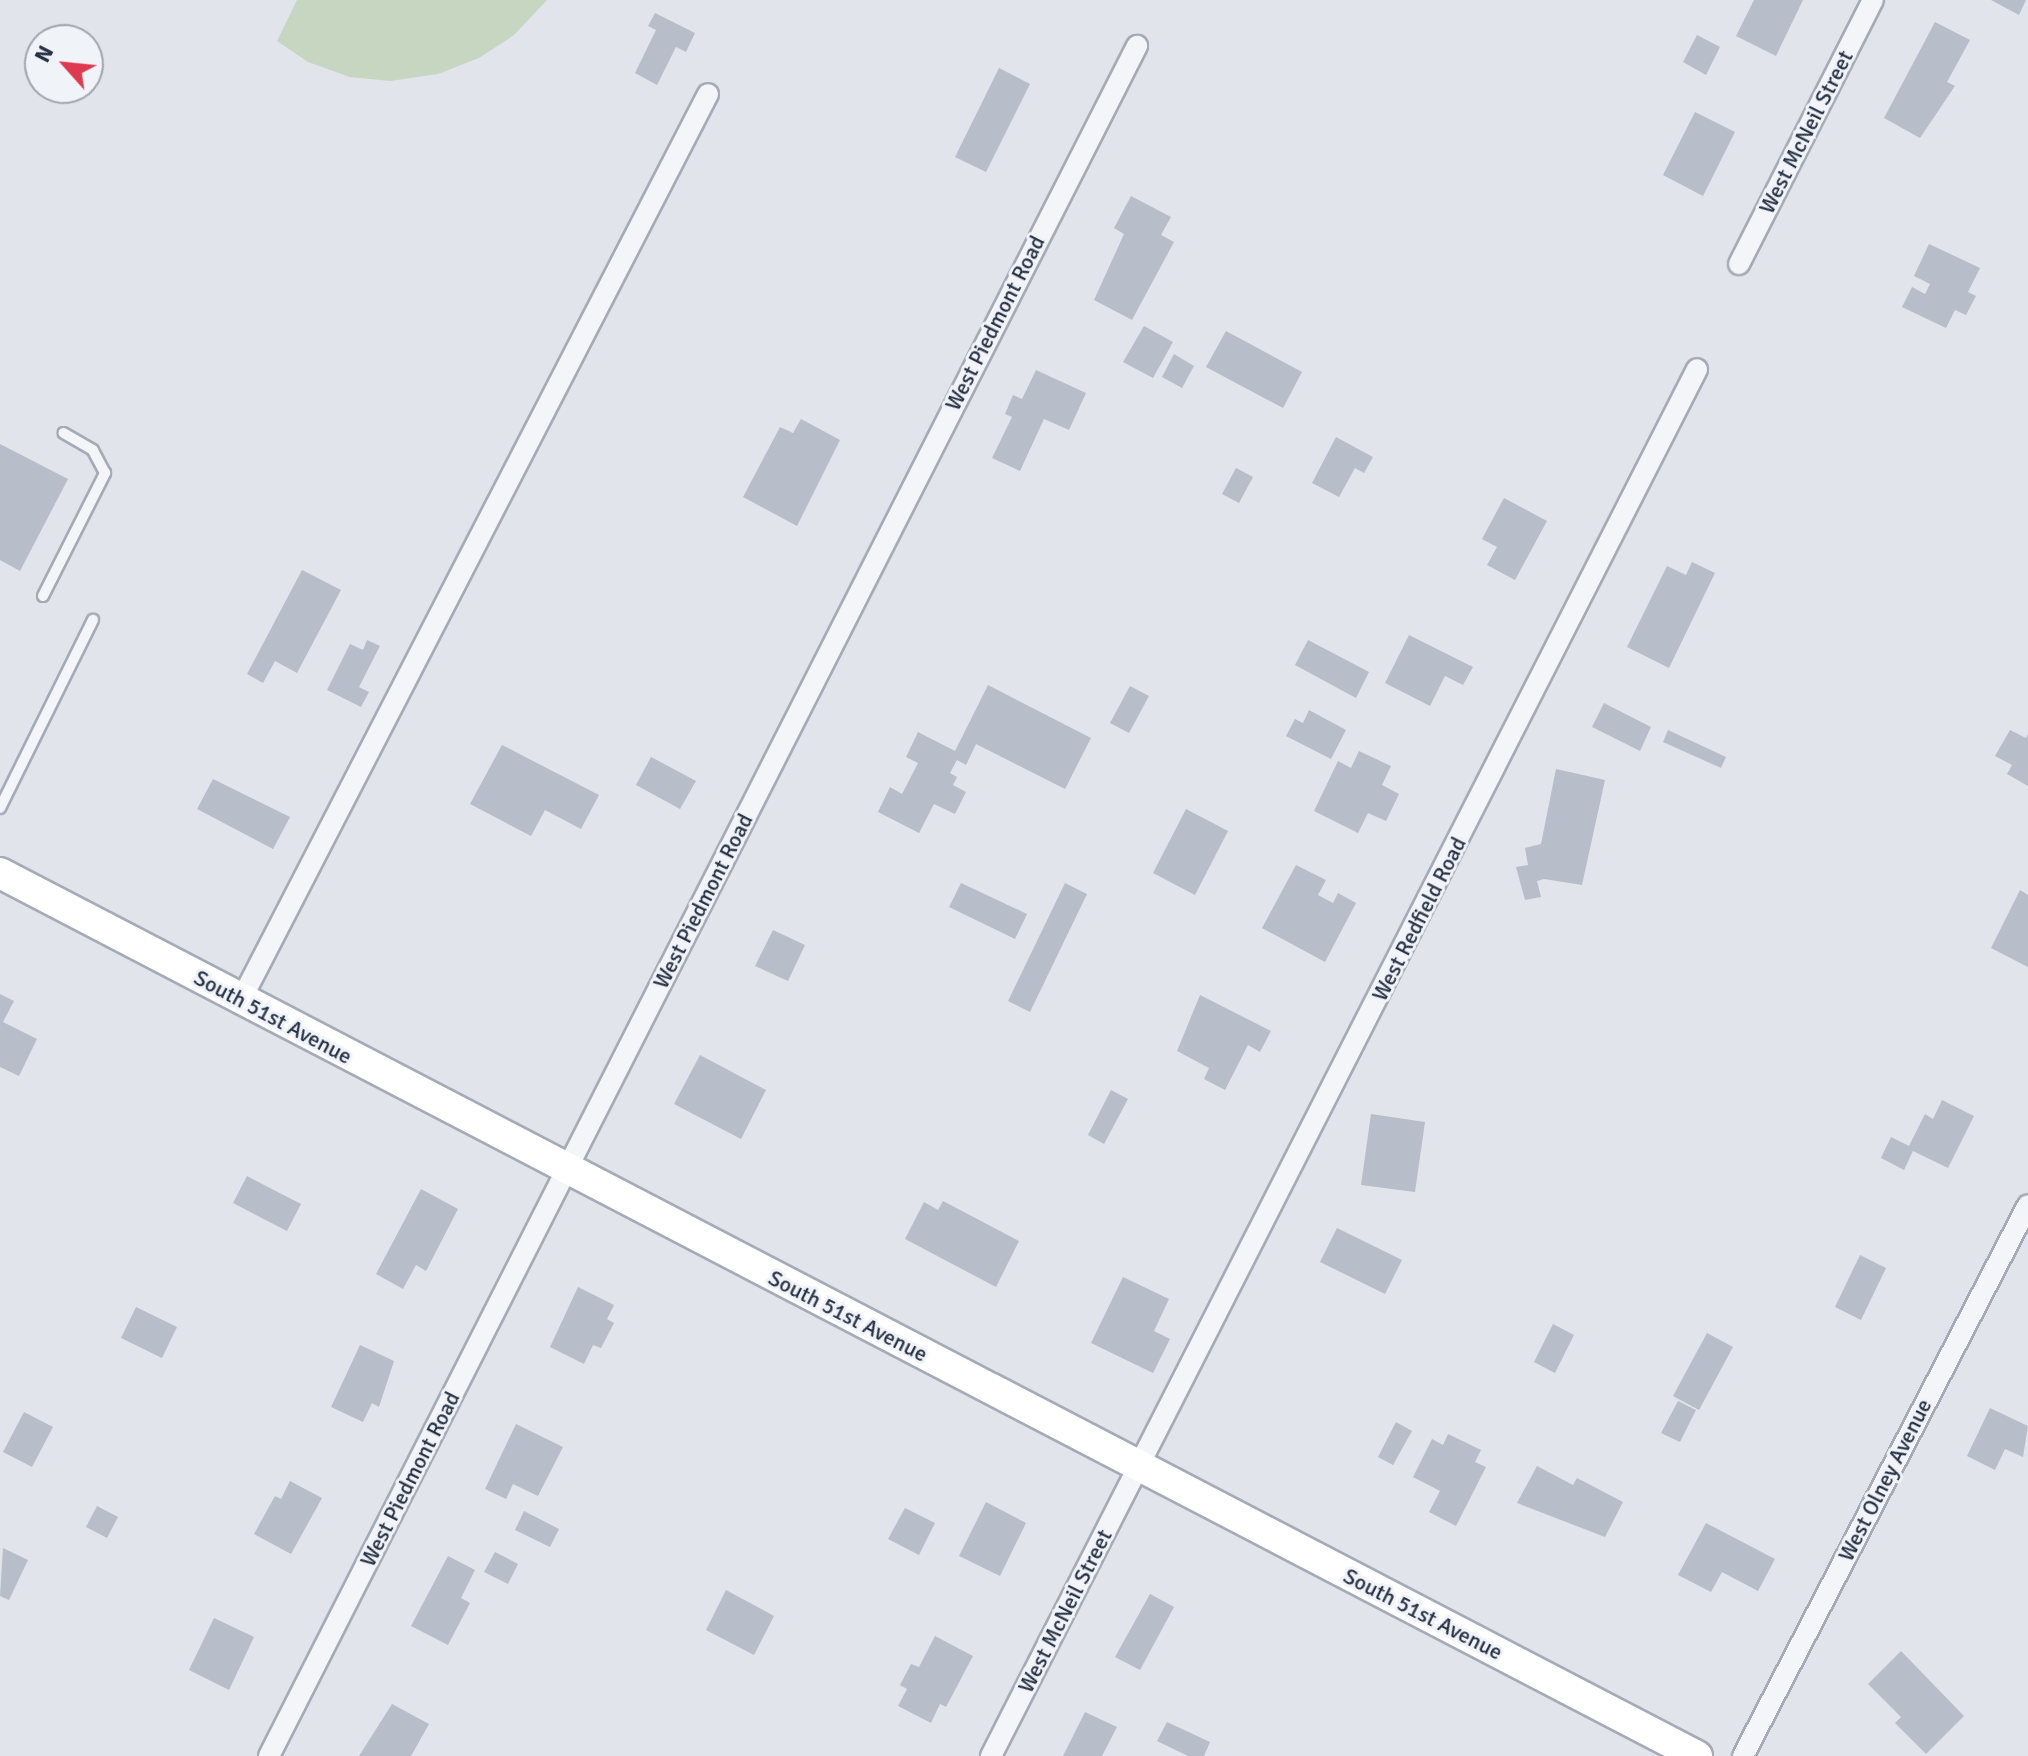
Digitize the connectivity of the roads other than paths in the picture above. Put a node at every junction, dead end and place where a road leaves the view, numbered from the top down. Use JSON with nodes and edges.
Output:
{"nodes":[{"id":1,"x":1873,"y":0,"type":"edge"},
{"id":2,"x":1137,"y":46,"type":"dead end"},
{"id":3,"x":708,"y":94,"type":"dead end"},
{"id":4,"x":1739,"y":264,"type":"dead end"},
{"id":5,"x":1697,"y":369,"type":"dead end"},
{"id":6,"x":63,"y":433,"type":"dead end"},
{"id":7,"x":43,"y":596,"type":"dead end"},
{"id":8,"x":93,"y":620,"type":"dead end"},
{"id":9,"x":0,"y":808,"type":"edge"},
{"id":10,"x":0,"y":873,"type":"edge"},
{"id":11,"x":241,"y":1000,"type":"junction"},
{"id":12,"x":566,"y":1171,"type":"junction"},
{"id":13,"x":2028,"y":1205,"type":"edge"},
{"id":14,"x":1142,"y":1468,"type":"junction"},
{"id":15,"x":269,"y":1756,"type":"edge"},
{"id":16,"x":991,"y":1756,"type":"edge"},
{"id":17,"x":1697,"y":1756,"type":"edge"},
{"id":18,"x":1743,"y":1756,"type":"edge"}],
"edges":[{"from":1,"to":4,"type":"street","name":"West McNeil Street"},
{"from":2,"to":12,"type":"street","name":"West Piedmont Road"},
{"from":3,"to":11,"type":"street"},
{"from":5,"to":14,"type":"street","name":"West Redfield Road"},
{"from":6,"to":7,"type":"lane"},
{"from":8,"to":9,"type":"lane"},
{"from":10,"to":11,"type":"main road","name":"South 51st Avenue"},
{"from":11,"to":12,"type":"main road","name":"South 51st Avenue"},
{"from":12,"to":14,"type":"main road","name":"South 51st Avenue"},
{"from":12,"to":15,"type":"street","name":"West Piedmont Road"},
{"from":13,"to":18,"type":"street","name":"West Olney Avenue"},
{"from":14,"to":16,"type":"street","name":"West McNeil Street"},
{"from":14,"to":17,"type":"main road","name":"South 51st Avenue"}]}
